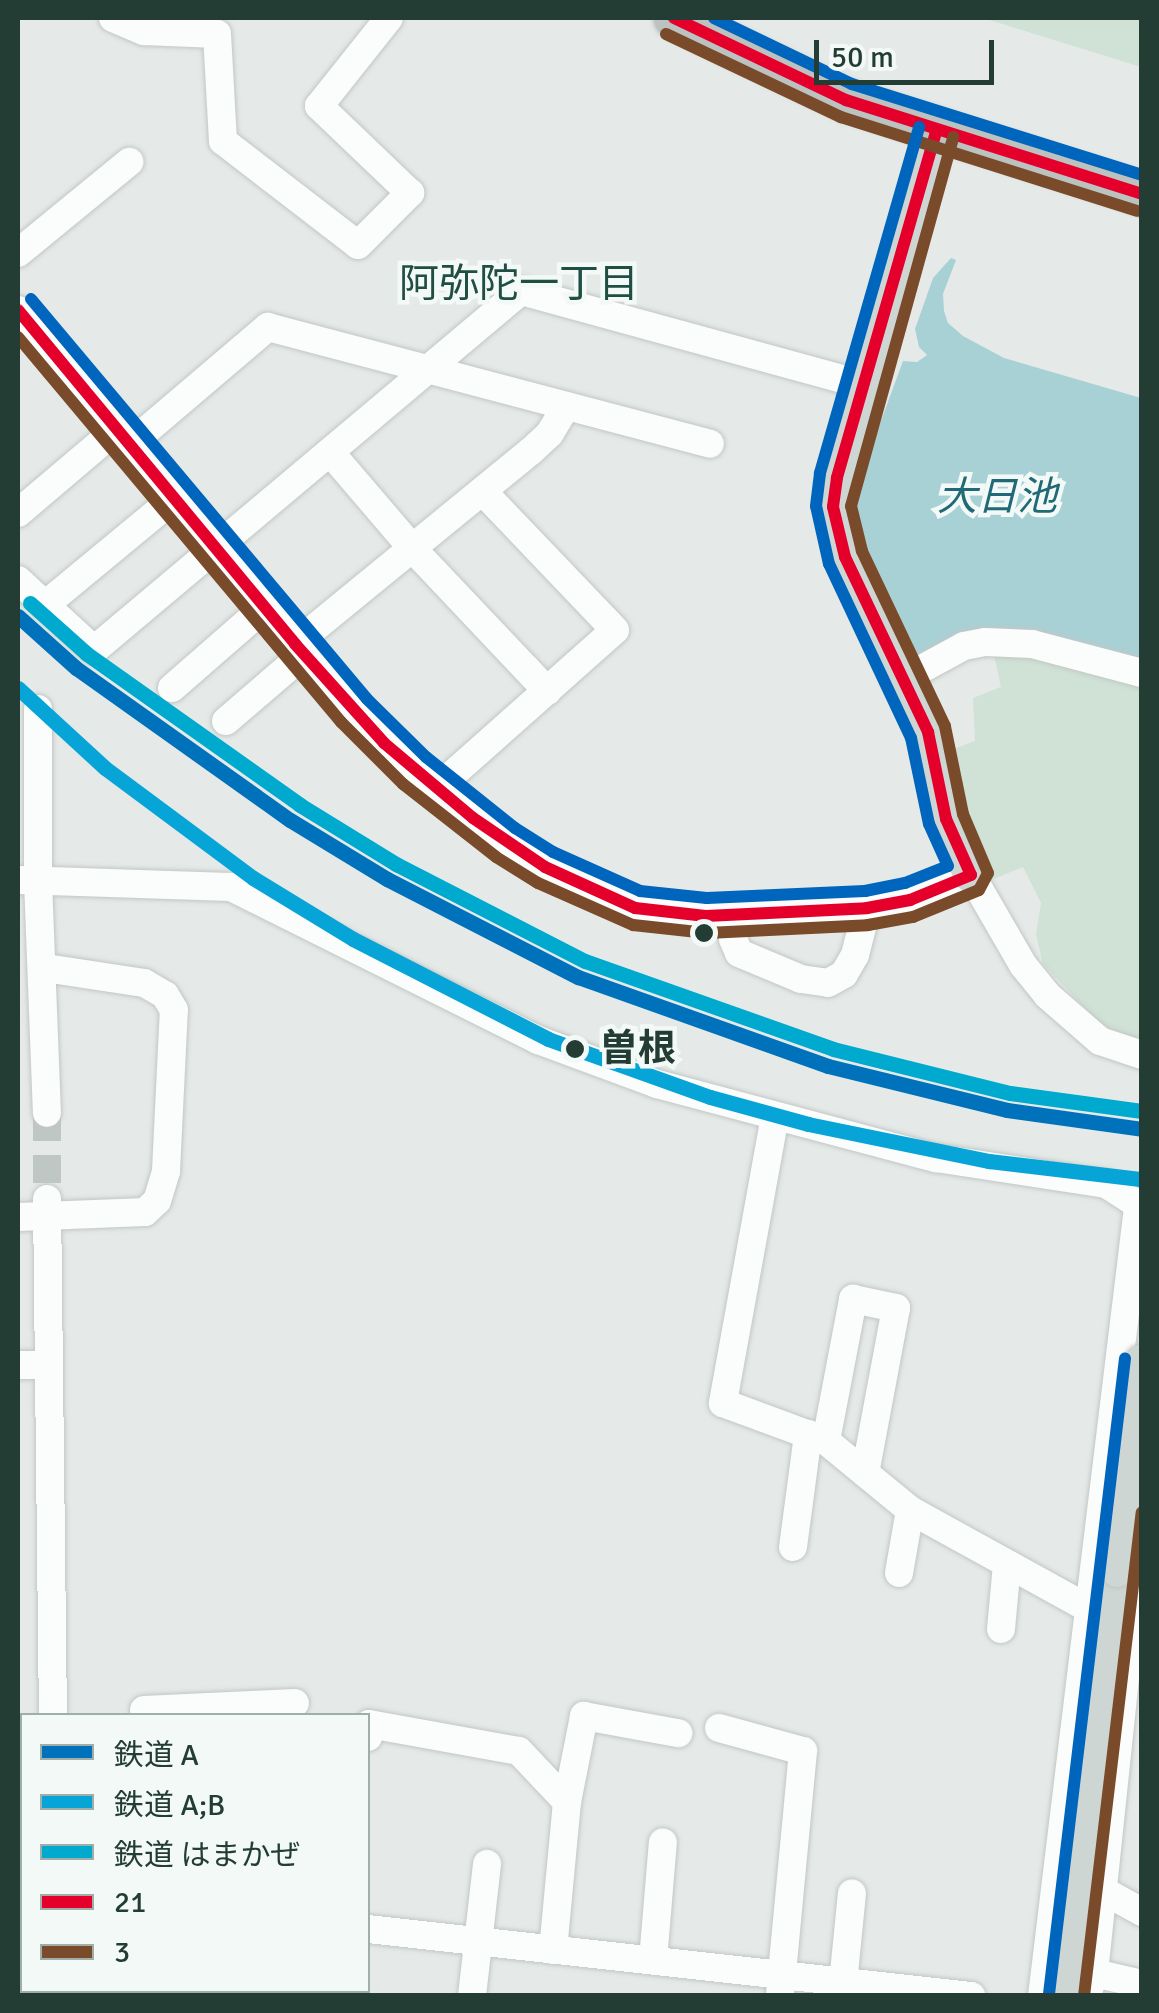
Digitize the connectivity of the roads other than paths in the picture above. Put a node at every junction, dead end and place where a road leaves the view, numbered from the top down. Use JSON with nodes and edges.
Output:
{"nodes":[{"id":1,"x":113,"y":18,"type":"edge"},
{"id":2,"x":389,"y":18,"type":"edge"},
{"id":3,"x":674,"y":18,"type":"edge"},
{"id":4,"x":224,"y":26,"type":"edge"},
{"id":5,"x":936,"y":132,"type":"junction"},
{"id":6,"x":129,"y":162,"type":"dead end"},
{"id":7,"x":1142,"y":194,"type":"edge"},
{"id":8,"x":18,"y":253,"type":"edge"},
{"id":9,"x":18,"y":310,"type":"edge"},
{"id":10,"x":424,"y":368,"type":"junction"},
{"id":11,"x":864,"y":385,"type":"junction"},
{"id":12,"x":566,"y":406,"type":"junction"},
{"id":13,"x":123,"y":437,"type":"junction"},
{"id":14,"x":710,"y":444,"type":"dead end"},
{"id":15,"x":330,"y":452,"type":"junction"},
{"id":16,"x":482,"y":491,"type":"junction"},
{"id":17,"x":174,"y":500,"type":"junction"},
{"id":18,"x":18,"y":513,"type":"edge"},
{"id":19,"x":216,"y":546,"type":"junction"},
{"id":20,"x":412,"y":548,"type":"junction"},
{"id":21,"x":18,"y":580,"type":"edge"},
{"id":22,"x":45,"y":606,"type":"junction"},
{"id":23,"x":265,"y":607,"type":"junction"},
{"id":24,"x":300,"y":649,"type":"junction"},
{"id":25,"x":1142,"y":673,"type":"edge"},
{"id":26,"x":905,"y":678,"type":"junction"},
{"id":27,"x":172,"y":688,"type":"dead end"},
{"id":28,"x":547,"y":692,"type":"junction"},
{"id":29,"x":38,"y":709,"type":"dead end"},
{"id":30,"x":226,"y":721,"type":"dead end"},
{"id":31,"x":436,"y":789,"type":"junction"},
{"id":32,"x":971,"y":876,"type":"junction"},
{"id":33,"x":28,"y":881,"type":"edge"},
{"id":34,"x":867,"y":908,"type":"junction"},
{"id":35,"x":734,"y":915,"type":"junction"},
{"id":36,"x":45,"y":968,"type":"junction"},
{"id":37,"x":1142,"y":1055,"type":"edge"},
{"id":38,"x":47,"y":1112,"type":"tunnel mouth"},
{"id":39,"x":775,"y":1116,"type":"junction"},
{"id":40,"x":47,"y":1207,"type":"junction"},
{"id":41,"x":1140,"y":1207,"type":"edge"},
{"id":42,"x":18,"y":1216,"type":"edge"},
{"id":43,"x":1142,"y":1361,"type":"edge"},
{"id":44,"x":18,"y":1365,"type":"edge"},
{"id":45,"x":49,"y":1365,"type":"junction"},
{"id":46,"x":817,"y":1437,"type":"junction"},
{"id":47,"x":1107,"y":1458,"type":"junction"},
{"id":48,"x":1142,"y":1462,"type":"edge"},
{"id":49,"x":865,"y":1473,"type":"junction"},
{"id":50,"x":910,"y":1510,"type":"junction"},
{"id":51,"x":1142,"y":1514,"type":"edge"},
{"id":52,"x":792,"y":1547,"type":"dead end"},
{"id":53,"x":1008,"y":1564,"type":"junction"},
{"id":54,"x":899,"y":1574,"type":"dead end"},
{"id":55,"x":1088,"y":1609,"type":"junction"},
{"id":56,"x":1001,"y":1629,"type":"dead end"},
{"id":57,"x":295,"y":1703,"type":"dead end"},
{"id":58,"x":144,"y":1710,"type":"dead end"},
{"id":59,"x":208,"y":1711,"type":"edge"},
{"id":60,"x":53,"y":1713,"type":"edge"},
{"id":61,"x":370,"y":1718,"type":"edge"},
{"id":62,"x":719,"y":1731,"type":"dead end"},
{"id":63,"x":678,"y":1733,"type":"dead end"},
{"id":64,"x":1130,"y":1735,"type":"edge"},
{"id":65,"x":567,"y":1802,"type":"junction"},
{"id":66,"x":663,"y":1842,"type":"dead end"},
{"id":67,"x":487,"y":1864,"type":"dead end"},
{"id":68,"x":1102,"y":1890,"type":"junction"},
{"id":69,"x":852,"y":1893,"type":"dead end"},
{"id":70,"x":1142,"y":1912,"type":"edge"},
{"id":71,"x":370,"y":1929,"type":"edge"},
{"id":72,"x":478,"y":1942,"type":"junction"},
{"id":73,"x":553,"y":1950,"type":"junction"},
{"id":74,"x":653,"y":1960,"type":"junction"},
{"id":75,"x":843,"y":1983,"type":"junction"},
{"id":76,"x":1090,"y":1984,"type":"edge"},
{"id":77,"x":1142,"y":1984,"type":"edge"},
{"id":78,"x":781,"y":1986,"type":"edge"},
{"id":79,"x":472,"y":1996,"type":"edge"},
{"id":80,"x":971,"y":1996,"type":"edge"},
{"id":81,"x":1042,"y":1996,"type":"edge"},
{"id":82,"x":1066,"y":1996,"type":"edge"}],
"edges":[{"from":1,"to":4,"type":"street"},
{"from":2,"to":4,"type":"street"},
{"from":3,"to":5,"type":"highway"},
{"from":5,"to":7,"type":"highway"},
{"from":5,"to":11,"type":"main road"},
{"from":6,"to":8,"type":"street"},
{"from":9,"to":13,"type":"street"},
{"from":10,"to":11,"type":"street"},
{"from":10,"to":12,"type":"street"},
{"from":10,"to":13,"type":"street"},
{"from":10,"to":15,"type":"street"},
{"from":11,"to":26,"type":"main road"},
{"from":12,"to":14,"type":"street"},
{"from":12,"to":16,"type":"street"},
{"from":13,"to":17,"type":"street"},
{"from":13,"to":18,"type":"street"},
{"from":15,"to":19,"type":"street"},
{"from":15,"to":20,"type":"street"},
{"from":16,"to":20,"type":"street"},
{"from":16,"to":28,"type":"street"},
{"from":17,"to":19,"type":"street"},
{"from":17,"to":22,"type":"street"},
{"from":19,"to":22,"type":"street"},
{"from":19,"to":23,"type":"street"},
{"from":20,"to":24,"type":"street"},
{"from":20,"to":28,"type":"street"},
{"from":21,"to":22,"type":"street"},
{"from":23,"to":24,"type":"street"},
{"from":23,"to":27,"type":"street"},
{"from":24,"to":30,"type":"street"},
{"from":24,"to":31,"type":"street"},
{"from":25,"to":26,"type":"street"},
{"from":26,"to":32,"type":"main road"},
{"from":28,"to":31,"type":"street"},
{"from":29,"to":33,"type":"street"},
{"from":31,"to":35,"type":"street"},
{"from":32,"to":34,"type":"street"},
{"from":32,"to":37,"type":"street"},
{"from":33,"to":36,"type":"street"},
{"from":33,"to":39,"type":"street"},
{"from":34,"to":35,"type":"street"},
{"from":34,"to":35,"type":"street"},
{"from":36,"to":38,"type":"street"},
{"from":36,"to":40,"type":"street"},
{"from":39,"to":41,"type":"street"},
{"from":39,"to":46,"type":"street"},
{"from":40,"to":42,"type":"street"},
{"from":40,"to":45,"type":"street"},
{"from":41,"to":47,"type":"street"},
{"from":43,"to":82,"type":"main road","bridge":true},
{"from":44,"to":45,"type":"street"},
{"from":45,"to":60,"type":"street"},
{"from":46,"to":49,"type":"street"},
{"from":46,"to":49,"type":"street"},
{"from":46,"to":52,"type":"street"},
{"from":47,"to":48,"type":"street"},
{"from":47,"to":55,"type":"street"},
{"from":49,"to":50,"type":"street"},
{"from":50,"to":53,"type":"street"},
{"from":50,"to":54,"type":"street"},
{"from":51,"to":64,"type":"street"},
{"from":53,"to":55,"type":"street"},
{"from":53,"to":56,"type":"street"},
{"from":55,"to":81,"type":"street"},
{"from":57,"to":59,"type":"street"},
{"from":58,"to":59,"type":"street"},
{"from":61,"to":65,"type":"street"},
{"from":62,"to":78,"type":"street"},
{"from":63,"to":65,"type":"street"},
{"from":64,"to":68,"type":"street"},
{"from":65,"to":73,"type":"street"},
{"from":66,"to":74,"type":"street"},
{"from":67,"to":72,"type":"street"},
{"from":68,"to":70,"type":"street"},
{"from":68,"to":76,"type":"street"},
{"from":69,"to":75,"type":"street"},
{"from":71,"to":72,"type":"street"},
{"from":72,"to":73,"type":"street"},
{"from":72,"to":79,"type":"street"},
{"from":73,"to":74,"type":"street"},
{"from":74,"to":78,"type":"street"},
{"from":75,"to":78,"type":"street"},
{"from":75,"to":80,"type":"street"},
{"from":76,"to":77,"type":"street"}]}
